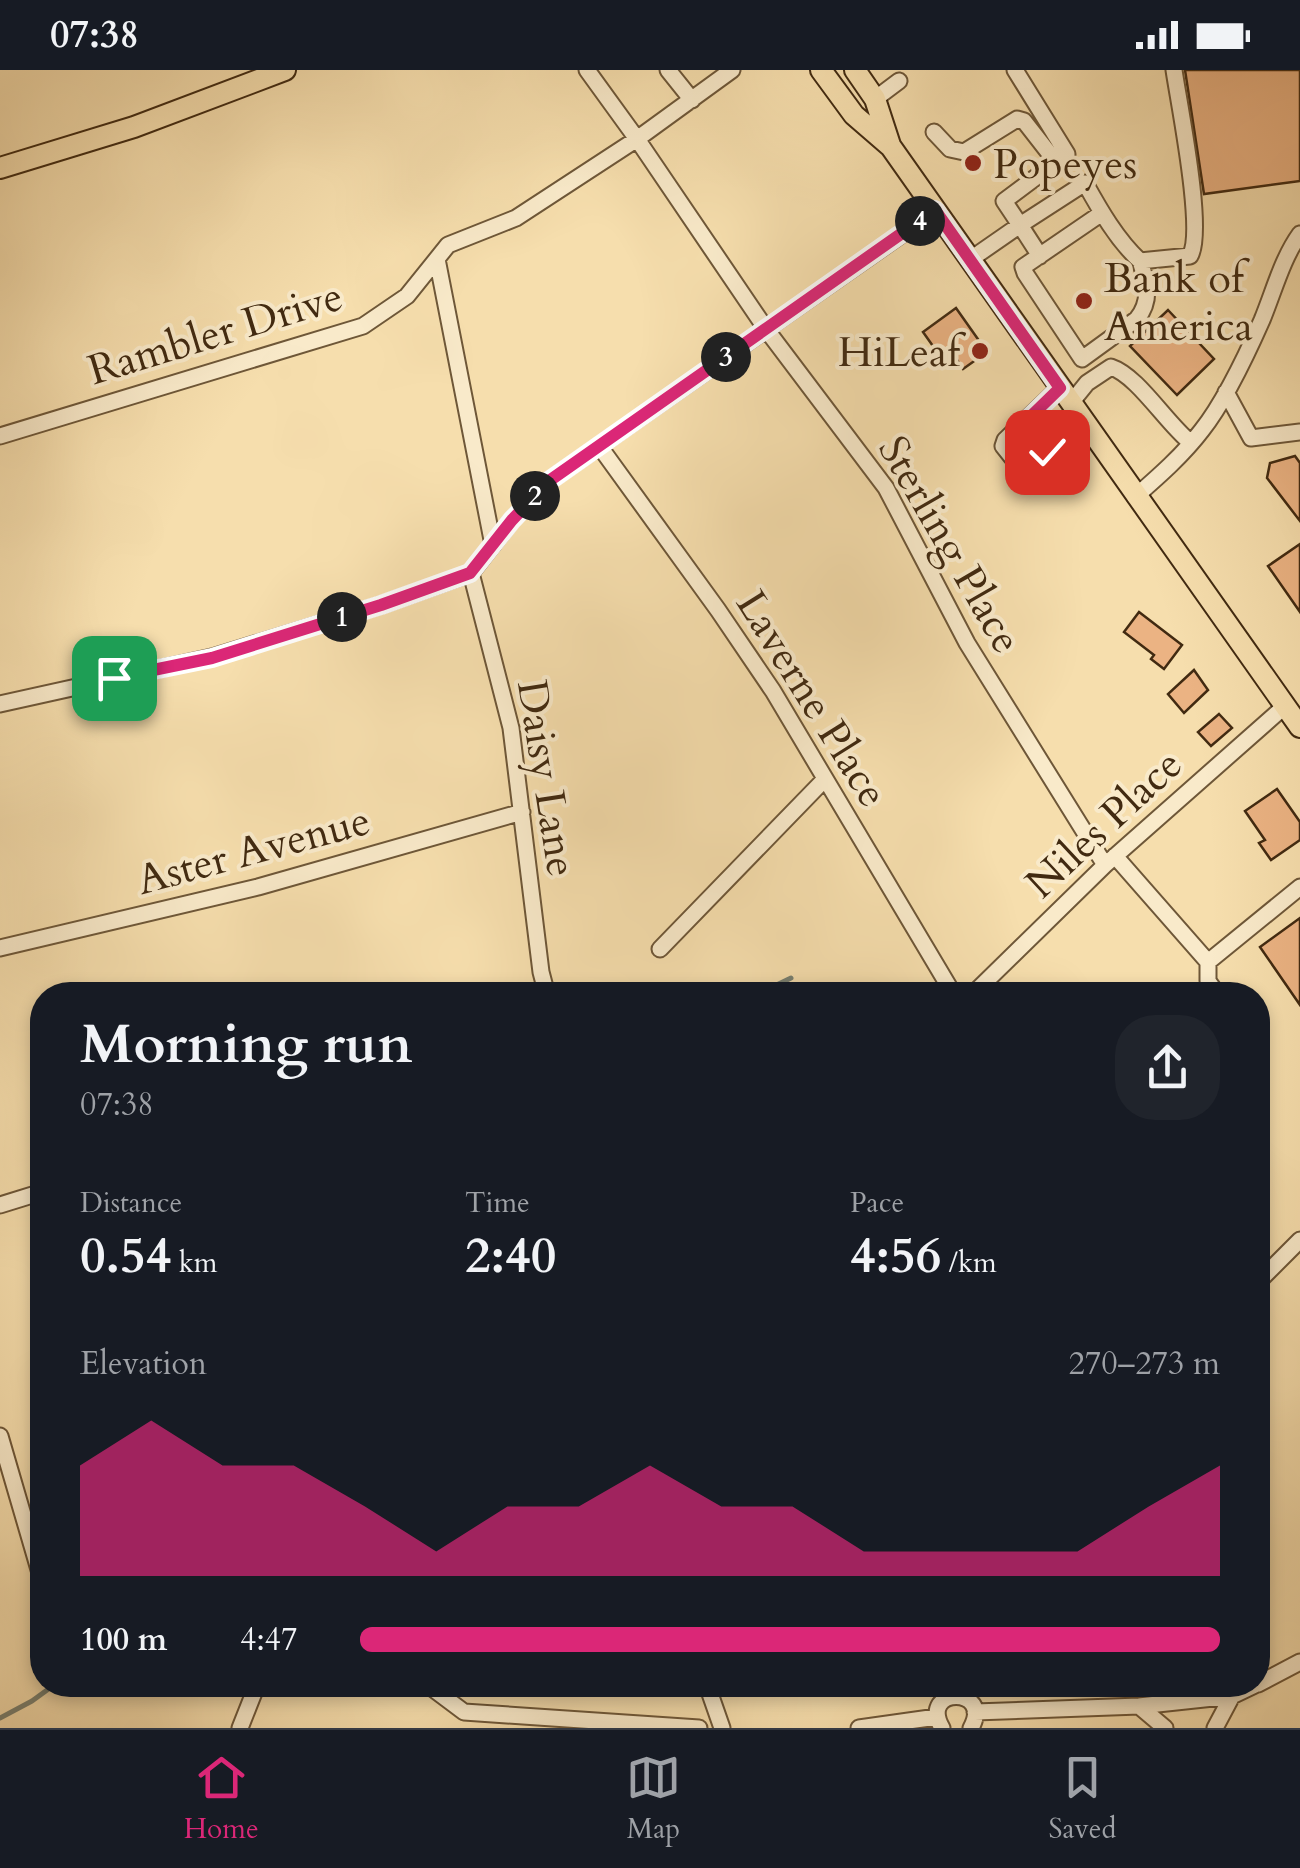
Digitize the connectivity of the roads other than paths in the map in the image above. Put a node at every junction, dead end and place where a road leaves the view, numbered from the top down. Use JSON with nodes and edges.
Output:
{"nodes":[{"id":1,"x":282,"y":70,"type":"edge"},
{"id":2,"x":586,"y":70,"type":"edge"},
{"id":3,"x":668,"y":70,"type":"edge"},
{"id":4,"x":732,"y":70,"type":"edge"},
{"id":5,"x":821,"y":70,"type":"edge"},
{"id":6,"x":855,"y":70,"type":"edge"},
{"id":7,"x":1015,"y":70,"type":"edge"},
{"id":8,"x":1174,"y":70,"type":"edge"},
{"id":9,"x":900,"y":81,"type":"dead end"},
{"id":10,"x":875,"y":99,"type":"junction"},
{"id":11,"x":692,"y":100,"type":"junction"},
{"id":12,"x":934,"y":132,"type":"dead end"},
{"id":13,"x":637,"y":139,"type":"junction"},
{"id":14,"x":891,"y":147,"type":"junction"},
{"id":15,"x":1062,"y":158,"type":"junction"},
{"id":16,"x":0,"y":168,"type":"edge"},
{"id":17,"x":1085,"y":183,"type":"junction"},
{"id":18,"x":935,"y":210,"type":"junction"},
{"id":19,"x":1102,"y":213,"type":"junction"},
{"id":20,"x":1020,"y":225,"type":"junction"},
{"id":21,"x":1300,"y":234,"type":"edge"},
{"id":22,"x":1040,"y":256,"type":"junction"},
{"id":23,"x":436,"y":259,"type":"junction"},
{"id":24,"x":971,"y":259,"type":"junction"},
{"id":25,"x":1140,"y":261,"type":"junction"},
{"id":26,"x":766,"y":328,"type":"junction"},
{"id":27,"x":1065,"y":396,"type":"junction"},
{"id":28,"x":1230,"y":399,"type":"junction"},
{"id":29,"x":1023,"y":424,"type":"dead end"},
{"id":30,"x":1300,"y":432,"type":"edge"},
{"id":31,"x":0,"y":436,"type":"edge"},
{"id":32,"x":600,"y":447,"type":"junction"},
{"id":33,"x":1185,"y":449,"type":"junction"},
{"id":34,"x":1136,"y":497,"type":"junction"},
{"id":35,"x":493,"y":544,"type":"junction"},
{"id":36,"x":470,"y":573,"type":"junction"},
{"id":37,"x":0,"y":704,"type":"edge"},
{"id":38,"x":1285,"y":706,"type":"junction"},
{"id":39,"x":1300,"y":727,"type":"edge"},
{"id":40,"x":824,"y":780,"type":"junction"},
{"id":41,"x":522,"y":812,"type":"junction"},
{"id":42,"x":1110,"y":860,"type":"junction"},
{"id":43,"x":1300,"y":888,"type":"edge"},
{"id":44,"x":0,"y":948,"type":"edge"},
{"id":45,"x":660,"y":949,"type":"dead end"},
{"id":46,"x":1208,"y":962,"type":"junction"},
{"id":47,"x":544,"y":982,"type":"edge"},
{"id":48,"x":946,"y":982,"type":"edge"},
{"id":49,"x":985,"y":982,"type":"edge"},
{"id":50,"x":1209,"y":982,"type":"edge"},
{"id":51,"x":30,"y":1196,"type":"edge"},
{"id":52,"x":0,"y":1205,"type":"edge"},
{"id":53,"x":1300,"y":1240,"type":"edge"},
{"id":54,"x":1270,"y":1270,"type":"edge"},
{"id":55,"x":0,"y":1436,"type":"edge"},
{"id":56,"x":30,"y":1539,"type":"edge"},
{"id":57,"x":1300,"y":1662,"type":"edge"},
{"id":58,"x":1270,"y":1677,"type":"edge"},
{"id":59,"x":252,"y":1697,"type":"edge"},
{"id":60,"x":441,"y":1697,"type":"edge"},
{"id":61,"x":712,"y":1697,"type":"edge"},
{"id":62,"x":943,"y":1697,"type":"edge"},
{"id":63,"x":964,"y":1697,"type":"edge"},
{"id":64,"x":1223,"y":1697,"type":"edge"},
{"id":65,"x":1232,"y":1697,"type":"edge"},
{"id":66,"x":1140,"y":1706,"type":"junction"},
{"id":67,"x":466,"y":1720,"type":"edge"},
{"id":68,"x":973,"y":1720,"type":"edge"},
{"id":69,"x":939,"y":1723,"type":"edge"},
{"id":70,"x":240,"y":1728,"type":"edge"},
{"id":71,"x":699,"y":1728,"type":"edge"},
{"id":72,"x":722,"y":1728,"type":"edge"},
{"id":73,"x":859,"y":1728,"type":"edge"},
{"id":74,"x":1165,"y":1728,"type":"edge"},
{"id":75,"x":1216,"y":1728,"type":"edge"}],
"edges":[{"from":1,"to":16,"type":"main road"},
{"from":2,"to":13,"type":"street","name":"Sterling Place"},
{"from":3,"to":11,"type":"street"},
{"from":4,"to":11,"type":"street","name":"Rambler Drive"},
{"from":5,"to":14,"type":"main road"},
{"from":6,"to":10,"type":"main road"},
{"from":7,"to":15,"type":"street"},
{"from":8,"to":25,"type":"street"},
{"from":9,"to":10,"type":"street"},
{"from":10,"to":14,"type":"main road"},
{"from":11,"to":13,"type":"street","name":"Rambler Drive"},
{"from":12,"to":15,"type":"street"},
{"from":13,"to":23,"type":"street","name":"Rambler Drive"},
{"from":13,"to":26,"type":"street","name":"Sterling Place"},
{"from":14,"to":18,"type":"main road"},
{"from":15,"to":17,"type":"street"},
{"from":15,"to":20,"type":"street"},
{"from":17,"to":19,"type":"street"},
{"from":17,"to":20,"type":"street"},
{"from":18,"to":24,"type":"main road"},
{"from":18,"to":26,"type":"street"},
{"from":19,"to":22,"type":"street"},
{"from":19,"to":25,"type":"street"},
{"from":20,"to":22,"type":"street"},
{"from":20,"to":24,"type":"street"},
{"from":21,"to":28,"type":"street"},
{"from":22,"to":25,"type":"street"},
{"from":23,"to":31,"type":"street","name":"Rambler Drive"},
{"from":23,"to":35,"type":"street"},
{"from":24,"to":27,"type":"main road"},
{"from":26,"to":32,"type":"street"},
{"from":26,"to":42,"type":"street","name":"Sterling Place"},
{"from":27,"to":29,"type":"street"},
{"from":27,"to":33,"type":"street"},
{"from":27,"to":34,"type":"main road"},
{"from":28,"to":30,"type":"street"},
{"from":28,"to":33,"type":"street"},
{"from":32,"to":35,"type":"street"},
{"from":32,"to":40,"type":"street","name":"Laverne Place"},
{"from":33,"to":34,"type":"street"},
{"from":34,"to":38,"type":"main road"},
{"from":35,"to":36,"type":"street"},
{"from":36,"to":37,"type":"street"},
{"from":36,"to":41,"type":"street","name":"Daisy Lane"},
{"from":38,"to":39,"type":"main road"},
{"from":38,"to":42,"type":"street","name":"Niles Place"},
{"from":40,"to":45,"type":"street"},
{"from":40,"to":48,"type":"street","name":"Laverne Place"},
{"from":41,"to":44,"type":"street","name":"Aster Avenue"},
{"from":41,"to":47,"type":"street","name":"Daisy Lane"},
{"from":42,"to":46,"type":"street","name":"Sterling Place"},
{"from":42,"to":49,"type":"street","name":"Niles Place"},
{"from":43,"to":46,"type":"street"},
{"from":46,"to":50,"type":"street"},
{"from":51,"to":52,"type":"street"},
{"from":53,"to":54,"type":"street"},
{"from":55,"to":56,"type":"street"},
{"from":57,"to":58,"type":"street"},
{"from":59,"to":70,"type":"street"},
{"from":60,"to":67,"type":"street"},
{"from":61,"to":72,"type":"street"},
{"from":62,"to":69,"type":"street"},
{"from":63,"to":68,"type":"street"},
{"from":64,"to":66,"type":"street"},
{"from":65,"to":75,"type":"street"},
{"from":66,"to":68,"type":"street"},
{"from":66,"to":74,"type":"street"},
{"from":67,"to":71,"type":"street"},
{"from":69,"to":73,"type":"street"}]}
